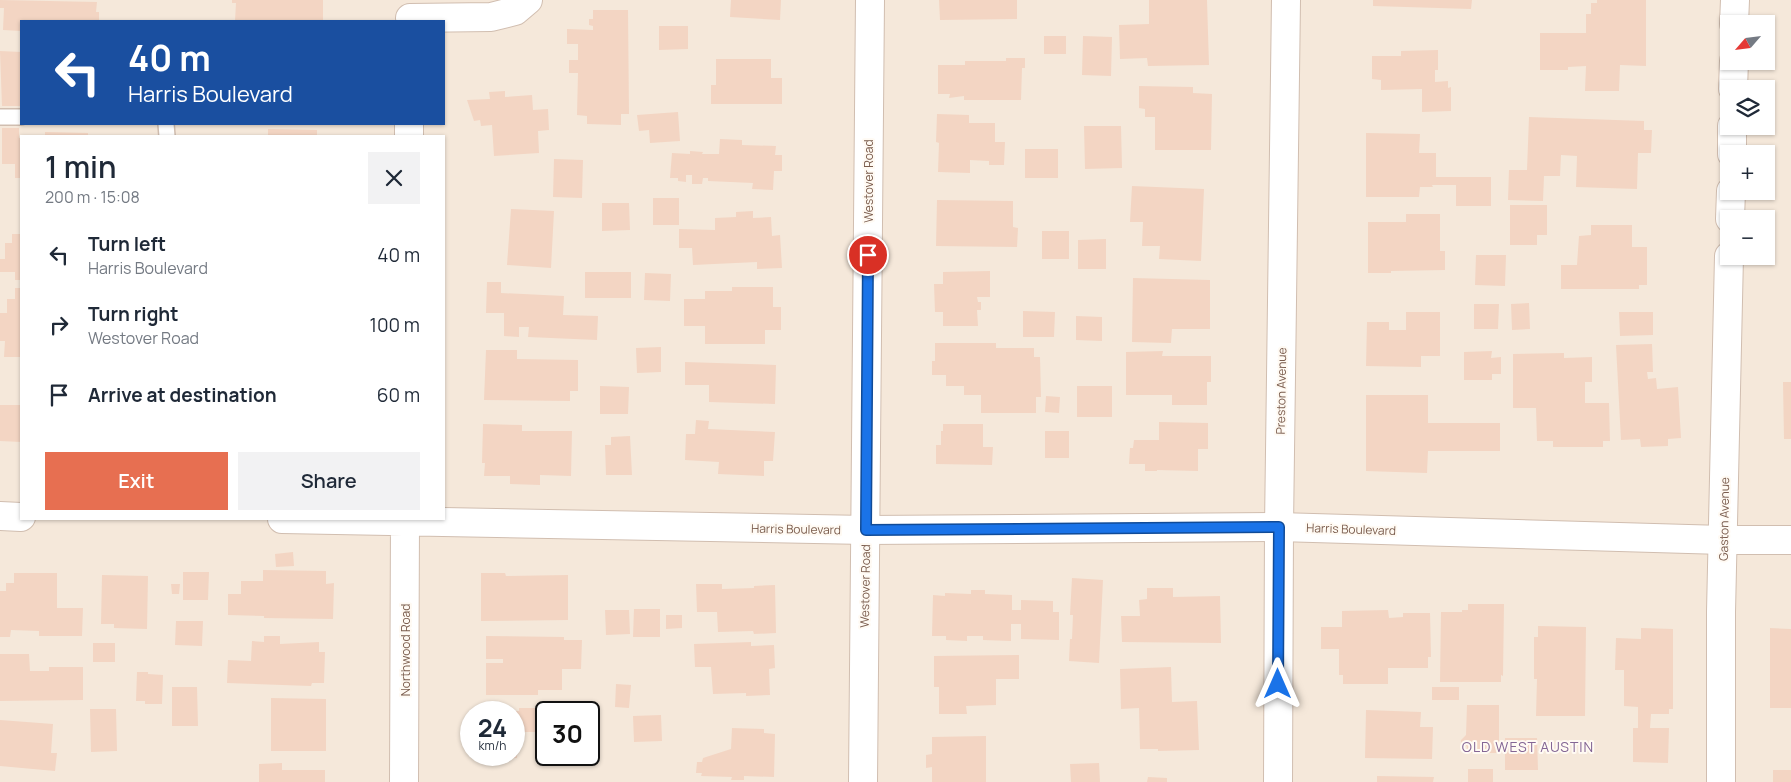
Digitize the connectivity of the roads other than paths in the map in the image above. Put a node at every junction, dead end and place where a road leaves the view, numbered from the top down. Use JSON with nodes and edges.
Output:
{"nodes":[{"id":1,"x":528,"y":0,"type":"edge"},
{"id":2,"x":870,"y":0,"type":"edge"},
{"id":3,"x":1286,"y":0,"type":"edge"},
{"id":4,"x":1735,"y":0,"type":"edge"},
{"id":5,"x":409,"y":13,"type":"edge"},
{"id":6,"x":1734,"y":15,"type":"edge"},
{"id":7,"x":0,"y":117,"type":"edge"},
{"id":8,"x":20,"y":117,"type":"edge"},
{"id":9,"x":1729,"y":265,"type":"edge"},
{"id":10,"x":0,"y":516,"type":"edge"},
{"id":11,"x":20,"y":516,"type":"edge"},
{"id":12,"x":405,"y":520,"type":"edge"},
{"id":13,"x":445,"y":520,"type":"edge"},
{"id":14,"x":1279,"y":527,"type":"junction"},
{"id":15,"x":866,"y":530,"type":"junction"},
{"id":16,"x":1723,"y":540,"type":"junction"},
{"id":17,"x":1791,"y":540,"type":"edge"},
{"id":18,"x":404,"y":782,"type":"edge"},
{"id":19,"x":863,"y":782,"type":"edge"},
{"id":20,"x":1278,"y":782,"type":"edge"},
{"id":21,"x":1721,"y":782,"type":"edge"}],
"edges":[{"from":1,"to":5,"type":"street"},
{"from":2,"to":15,"type":"street","name":"Westover Road"},
{"from":3,"to":14,"type":"street","name":"Preston Avenue"},
{"from":4,"to":6,"type":"street"},
{"from":7,"to":8,"type":"lane"},
{"from":9,"to":16,"type":"street","name":"Gaston Avenue"},
{"from":10,"to":11,"type":"street"},
{"from":12,"to":18,"type":"street","name":"Northwood Road"},
{"from":13,"to":15,"type":"street","name":"Harris Boulevard"},
{"from":14,"to":15,"type":"street","name":"Harris Boulevard"},
{"from":14,"to":16,"type":"street","name":"Harris Boulevard"},
{"from":14,"to":20,"type":"street","name":"Preston Avenue"},
{"from":15,"to":19,"type":"street","name":"Westover Road"},
{"from":16,"to":17,"type":"street","name":"Harris Boulevard"},
{"from":16,"to":21,"type":"street","name":"Gaston Avenue"}]}
